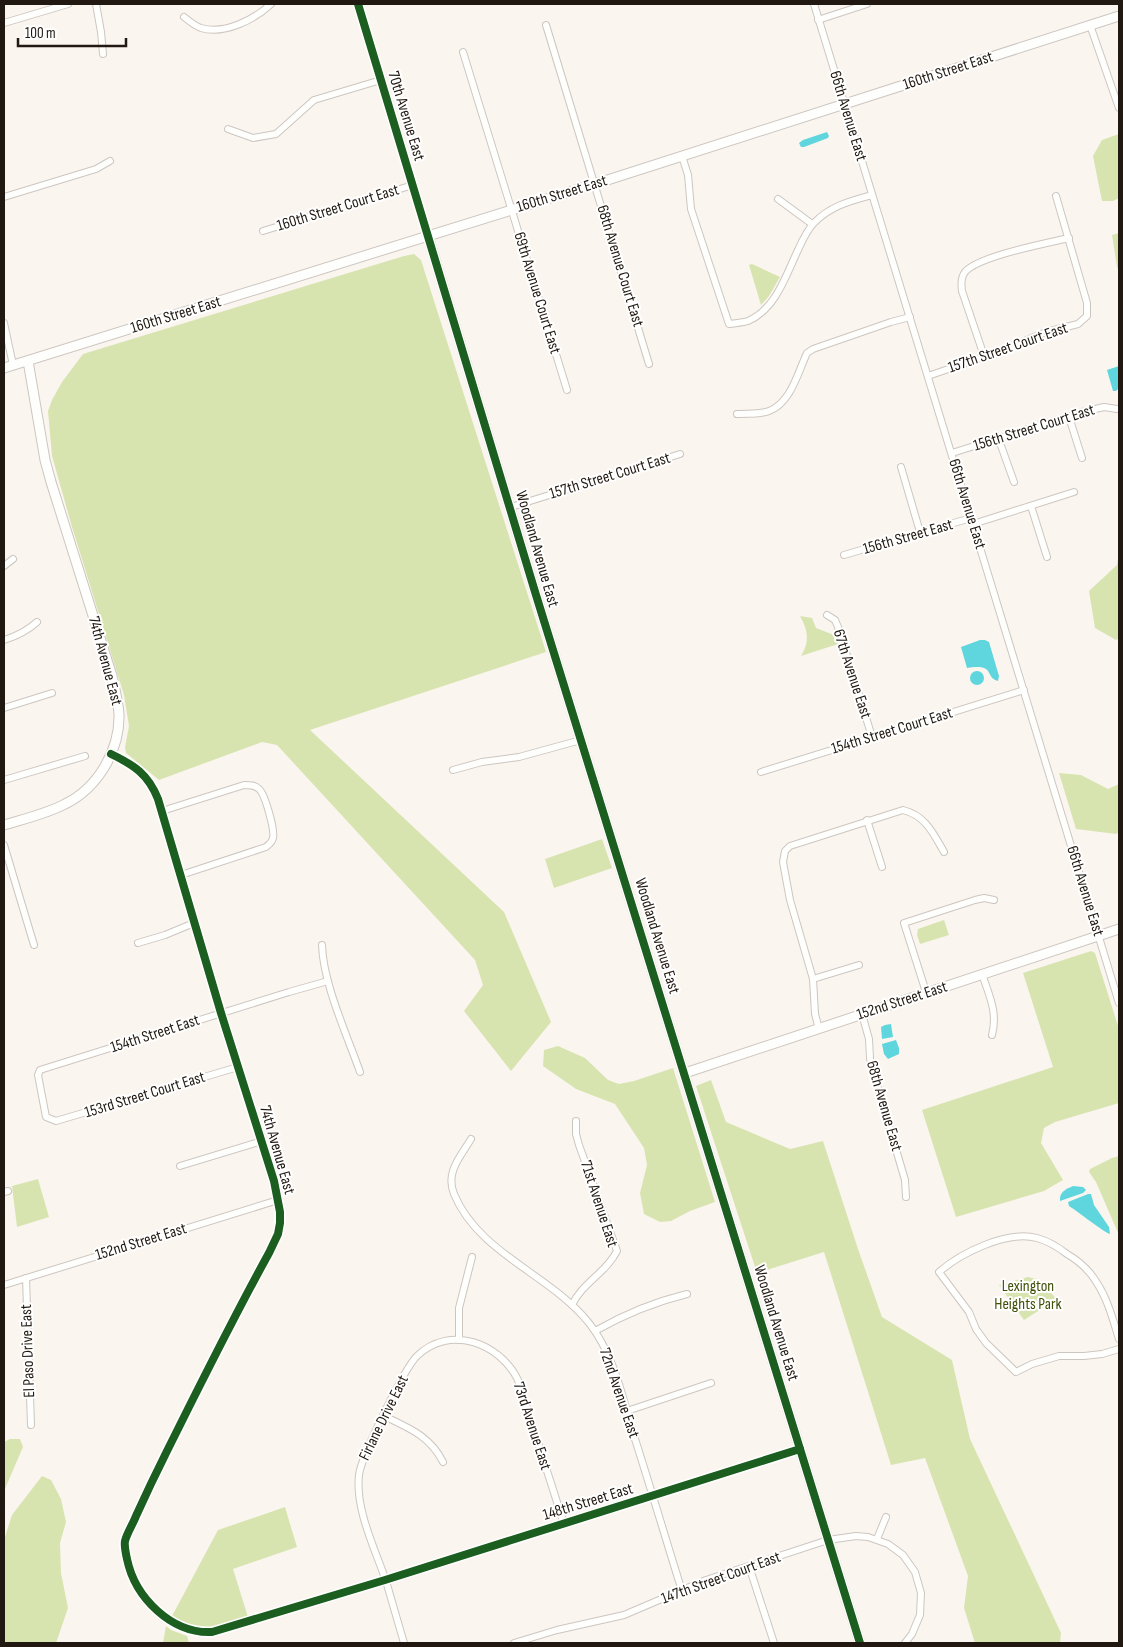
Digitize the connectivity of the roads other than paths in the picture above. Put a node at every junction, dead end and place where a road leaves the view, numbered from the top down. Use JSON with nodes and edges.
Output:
{"nodes":[{"id":1,"x":68,"y":4,"type":"edge"},
{"id":2,"x":96,"y":4,"type":"edge"},
{"id":3,"x":271,"y":4,"type":"edge"},
{"id":4,"x":358,"y":4,"type":"edge"},
{"id":5,"x":814,"y":4,"type":"edge"},
{"id":6,"x":867,"y":4,"type":"edge"},
{"id":7,"x":1119,"y":16,"type":"edge"},
{"id":8,"x":184,"y":18,"type":"dead end"},
{"id":9,"x":818,"y":20,"type":"junction"},
{"id":10,"x":4,"y":23,"type":"edge"},
{"id":11,"x":1090,"y":25,"type":"junction"},
{"id":12,"x":546,"y":26,"type":"dead end"},
{"id":13,"x":463,"y":52,"type":"dead end"},
{"id":14,"x":103,"y":54,"type":"dead end"},
{"id":15,"x":381,"y":80,"type":"junction"},
{"id":16,"x":844,"y":104,"type":"junction"},
{"id":17,"x":1118,"y":108,"type":"edge"},
{"id":18,"x":228,"y":129,"type":"dead end"},
{"id":19,"x":682,"y":156,"type":"junction"},
{"id":20,"x":110,"y":161,"type":"dead end"},
{"id":21,"x":595,"y":184,"type":"junction"},
{"id":22,"x":413,"y":185,"type":"junction"},
{"id":23,"x":872,"y":195,"type":"junction"},
{"id":24,"x":1056,"y":196,"type":"dead end"},
{"id":25,"x":4,"y":198,"type":"edge"},
{"id":26,"x":778,"y":199,"type":"dead end"},
{"id":27,"x":511,"y":210,"type":"junction"},
{"id":28,"x":812,"y":224,"type":"junction"},
{"id":29,"x":263,"y":231,"type":"dead end"},
{"id":30,"x":428,"y":236,"type":"junction"},
{"id":31,"x":1069,"y":238,"type":"junction"},
{"id":32,"x":910,"y":317,"type":"junction"},
{"id":33,"x":4,"y":323,"type":"edge"},
{"id":34,"x":984,"y":356,"type":"junction"},
{"id":35,"x":28,"y":361,"type":"junction"},
{"id":36,"x":649,"y":364,"type":"dead end"},
{"id":37,"x":14,"y":365,"type":"junction"},
{"id":38,"x":4,"y":368,"type":"edge"},
{"id":39,"x":928,"y":376,"type":"junction"},
{"id":40,"x":567,"y":390,"type":"dead end"},
{"id":41,"x":1117,"y":409,"type":"dead end"},
{"id":42,"x":737,"y":414,"type":"dead end"},
{"id":43,"x":1069,"y":417,"type":"junction"},
{"id":44,"x":999,"y":440,"type":"junction"},
{"id":45,"x":680,"y":454,"type":"dead end"},
{"id":46,"x":952,"y":454,"type":"junction"},
{"id":47,"x":1082,"y":458,"type":"dead end"},
{"id":48,"x":901,"y":467,"type":"dead end"},
{"id":49,"x":1014,"y":482,"type":"dead end"},
{"id":50,"x":1074,"y":492,"type":"dead end"},
{"id":51,"x":511,"y":506,"type":"junction"},
{"id":52,"x":1031,"y":506,"type":"junction"},
{"id":53,"x":972,"y":521,"type":"junction"},
{"id":54,"x":920,"y":532,"type":"junction"},
{"id":55,"x":844,"y":555,"type":"dead end"},
{"id":56,"x":1047,"y":557,"type":"dead end"},
{"id":57,"x":13,"y":559,"type":"dead end"},
{"id":58,"x":4,"y":566,"type":"edge"},
{"id":59,"x":827,"y":615,"type":"dead end"},
{"id":60,"x":37,"y":622,"type":"dead end"},
{"id":61,"x":4,"y":640,"type":"edge"},
{"id":62,"x":1024,"y":690,"type":"junction"},
{"id":63,"x":52,"y":693,"type":"dead end"},
{"id":64,"x":4,"y":708,"type":"edge"},
{"id":65,"x":872,"y":737,"type":"junction"},
{"id":66,"x":581,"y":740,"type":"junction"},
{"id":67,"x":111,"y":754,"type":"junction"},
{"id":68,"x":84,"y":756,"type":"dead end"},
{"id":69,"x":453,"y":770,"type":"dead end"},
{"id":70,"x":761,"y":772,"type":"dead end"},
{"id":71,"x":4,"y":780,"type":"edge"},
{"id":72,"x":162,"y":811,"type":"junction"},
{"id":73,"x":867,"y":820,"type":"junction"},
{"id":74,"x":4,"y":826,"type":"edge"},
{"id":75,"x":4,"y":845,"type":"edge"},
{"id":76,"x":944,"y":852,"type":"dead end"},
{"id":77,"x":882,"y":867,"type":"dead end"},
{"id":78,"x":181,"y":875,"type":"junction"},
{"id":79,"x":994,"y":900,"type":"dead end"},
{"id":80,"x":194,"y":923,"type":"junction"},
{"id":81,"x":1119,"y":929,"type":"edge"},
{"id":82,"x":1098,"y":936,"type":"junction"},
{"id":83,"x":138,"y":942,"type":"dead end"},
{"id":84,"x":34,"y":945,"type":"dead end"},
{"id":85,"x":322,"y":945,"type":"dead end"},
{"id":86,"x":859,"y":965,"type":"dead end"},
{"id":87,"x":982,"y":974,"type":"junction"},
{"id":88,"x":813,"y":979,"type":"junction"},
{"id":89,"x":328,"y":981,"type":"junction"},
{"id":90,"x":926,"y":992,"type":"junction"},
{"id":91,"x":1119,"y":1003,"type":"edge"},
{"id":92,"x":221,"y":1013,"type":"junction"},
{"id":93,"x":862,"y":1014,"type":"junction"},
{"id":94,"x":819,"y":1029,"type":"junction"},
{"id":95,"x":992,"y":1034,"type":"dead end"},
{"id":96,"x":238,"y":1067,"type":"junction"},
{"id":97,"x":360,"y":1072,"type":"dead end"},
{"id":98,"x":685,"y":1073,"type":"junction"},
{"id":99,"x":52,"y":1120,"type":"joint"},
{"id":100,"x":576,"y":1121,"type":"dead end"},
{"id":101,"x":471,"y":1139,"type":"dead end"},
{"id":102,"x":262,"y":1141,"type":"junction"},
{"id":103,"x":180,"y":1166,"type":"dead end"},
{"id":104,"x":906,"y":1197,"type":"dead end"},
{"id":105,"x":278,"y":1200,"type":"junction"},
{"id":106,"x":472,"y":1256,"type":"dead end"},
{"id":107,"x":26,"y":1278,"type":"junction"},
{"id":108,"x":4,"y":1285,"type":"edge"},
{"id":109,"x":687,"y":1294,"type":"dead end"},
{"id":110,"x":572,"y":1303,"type":"junction"},
{"id":111,"x":595,"y":1331,"type":"junction"},
{"id":112,"x":459,"y":1340,"type":"junction"},
{"id":113,"x":1119,"y":1340,"type":"edge"},
{"id":114,"x":449,"y":1341,"type":"joint"},
{"id":115,"x":1119,"y":1349,"type":"edge"},
{"id":116,"x":711,"y":1383,"type":"dead end"},
{"id":117,"x":627,"y":1411,"type":"junction"},
{"id":118,"x":384,"y":1416,"type":"junction"},
{"id":119,"x":31,"y":1425,"type":"dead end"},
{"id":120,"x":800,"y":1449,"type":"junction"},
{"id":121,"x":444,"y":1462,"type":"dead end"},
{"id":122,"x":653,"y":1496,"type":"junction"},
{"id":123,"x":886,"y":1517,"type":"dead end"},
{"id":124,"x":564,"y":1524,"type":"junction"},
{"id":125,"x":877,"y":1539,"type":"junction"},
{"id":126,"x":828,"y":1540,"type":"junction"},
{"id":127,"x":126,"y":1553,"type":"joint"},
{"id":128,"x":749,"y":1566,"type":"junction"},
{"id":129,"x":384,"y":1577,"type":"junction"},
{"id":130,"x":682,"y":1590,"type":"junction"},
{"id":131,"x":404,"y":1643,"type":"edge"},
{"id":132,"x":514,"y":1643,"type":"edge"},
{"id":133,"x":774,"y":1643,"type":"edge"},
{"id":134,"x":860,"y":1643,"type":"edge"},
{"id":135,"x":905,"y":1643,"type":"edge"}],
"edges":[{"from":1,"to":10,"type":"street"},
{"from":2,"to":14,"type":"street"},
{"from":3,"to":8,"type":"street"},
{"from":4,"to":15,"type":"street","name":"70th Avenue East"},
{"from":5,"to":9,"type":"street","name":"66th Avenue East"},
{"from":6,"to":9,"type":"street"},
{"from":7,"to":11,"type":"street","name":"160th Street East"},
{"from":9,"to":16,"type":"street","name":"66th Avenue East"},
{"from":11,"to":16,"type":"street","name":"160th Street East"},
{"from":11,"to":17,"type":"street"},
{"from":12,"to":21,"type":"street","name":"68th Avenue Court East"},
{"from":13,"to":27,"type":"street","name":"69th Avenue Court East"},
{"from":15,"to":18,"type":"street"},
{"from":15,"to":22,"type":"street","name":"70th Avenue East"},
{"from":16,"to":19,"type":"street","name":"160th Street East"},
{"from":16,"to":23,"type":"street","name":"66th Avenue East"},
{"from":19,"to":21,"type":"street","name":"160th Street East"},
{"from":19,"to":28,"type":"street"},
{"from":20,"to":25,"type":"street"},
{"from":21,"to":27,"type":"street","name":"160th Street East"},
{"from":21,"to":36,"type":"street","name":"68th Avenue Court East"},
{"from":22,"to":29,"type":"street","name":"160th Street Court East"},
{"from":22,"to":30,"type":"street","name":"70th Avenue East"},
{"from":23,"to":28,"type":"street"},
{"from":23,"to":32,"type":"street","name":"66th Avenue East"},
{"from":24,"to":31,"type":"street"},
{"from":26,"to":28,"type":"street"},
{"from":27,"to":30,"type":"street","name":"160th Street East"},
{"from":27,"to":40,"type":"street","name":"69th Avenue Court East"},
{"from":30,"to":35,"type":"street","name":"160th Street East"},
{"from":30,"to":51,"type":"street","name":"Woodland Avenue East"},
{"from":31,"to":34,"type":"street","name":"157th Street Court East"},
{"from":31,"to":34,"type":"street"},
{"from":32,"to":39,"type":"street","name":"66th Avenue East"},
{"from":32,"to":42,"type":"street"},
{"from":33,"to":37,"type":"street"},
{"from":34,"to":39,"type":"street","name":"157th Street Court East"},
{"from":35,"to":37,"type":"street","name":"160th Street East"},
{"from":35,"to":67,"type":"street","name":"74th Avenue East"},
{"from":37,"to":38,"type":"street","name":"160th Street East"},
{"from":39,"to":46,"type":"street","name":"66th Avenue East"},
{"from":41,"to":43,"type":"street","name":"156th Street Court East"},
{"from":43,"to":44,"type":"street","name":"156th Street Court East"},
{"from":43,"to":47,"type":"street"},
{"from":44,"to":46,"type":"street","name":"156th Street Court East"},
{"from":44,"to":49,"type":"street"},
{"from":45,"to":51,"type":"street","name":"157th Street Court East"},
{"from":46,"to":53,"type":"street","name":"66th Avenue East"},
{"from":48,"to":54,"type":"street"},
{"from":50,"to":52,"type":"street","name":"156th Street East"},
{"from":51,"to":66,"type":"street","name":"Woodland Avenue East"},
{"from":52,"to":53,"type":"street","name":"156th Street East"},
{"from":52,"to":56,"type":"street"},
{"from":53,"to":54,"type":"street","name":"156th Street East"},
{"from":53,"to":62,"type":"street","name":"66th Avenue East"},
{"from":54,"to":55,"type":"street","name":"156th Street East"},
{"from":57,"to":58,"type":"street"},
{"from":59,"to":65,"type":"street","name":"67th Avenue East"},
{"from":60,"to":61,"type":"street"},
{"from":62,"to":65,"type":"street","name":"154th Street Court East"},
{"from":62,"to":82,"type":"street","name":"66th Avenue East"},
{"from":63,"to":64,"type":"street"},
{"from":65,"to":70,"type":"street","name":"154th Street Court East"},
{"from":66,"to":69,"type":"street"},
{"from":66,"to":98,"type":"street","name":"Woodland Avenue East"},
{"from":67,"to":72,"type":"street","name":"74th Avenue East"},
{"from":67,"to":74,"type":"street"},
{"from":68,"to":71,"type":"street"},
{"from":72,"to":78,"type":"street","name":"74th Avenue East"},
{"from":72,"to":78,"type":"street"},
{"from":73,"to":76,"type":"street"},
{"from":73,"to":77,"type":"street"},
{"from":73,"to":88,"type":"street"},
{"from":75,"to":84,"type":"street"},
{"from":78,"to":80,"type":"street","name":"74th Avenue East"},
{"from":79,"to":90,"type":"street"},
{"from":80,"to":83,"type":"street"},
{"from":80,"to":92,"type":"street","name":"74th Avenue East"},
{"from":81,"to":82,"type":"street","name":"152nd Street East"},
{"from":82,"to":87,"type":"street","name":"152nd Street East"},
{"from":82,"to":91,"type":"street","name":"66th Avenue East"},
{"from":85,"to":89,"type":"street"},
{"from":86,"to":88,"type":"street"},
{"from":87,"to":90,"type":"street","name":"152nd Street East"},
{"from":87,"to":95,"type":"street"},
{"from":88,"to":94,"type":"street"},
{"from":89,"to":92,"type":"street","name":"154th Street East"},
{"from":89,"to":97,"type":"street"},
{"from":90,"to":93,"type":"street","name":"152nd Street East"},
{"from":92,"to":96,"type":"street","name":"74th Avenue East"},
{"from":92,"to":99,"type":"street","name":"154th Street East"},
{"from":93,"to":94,"type":"street","name":"152nd Street East"},
{"from":93,"to":104,"type":"street","name":"68th Avenue East"},
{"from":94,"to":98,"type":"street","name":"152nd Street East"},
{"from":96,"to":99,"type":"street","name":"153rd Street Court East"},
{"from":96,"to":102,"type":"street","name":"74th Avenue East"},
{"from":98,"to":120,"type":"street","name":"Woodland Avenue East"},
{"from":100,"to":110,"type":"street","name":"71st Avenue East"},
{"from":101,"to":110,"type":"street","name":"72nd Avenue East"},
{"from":102,"to":103,"type":"street"},
{"from":102,"to":105,"type":"street","name":"74th Avenue East"},
{"from":105,"to":107,"type":"street","name":"152nd Street East"},
{"from":105,"to":127,"type":"street","name":"74th Avenue East"},
{"from":106,"to":112,"type":"street"},
{"from":107,"to":108,"type":"street","name":"152nd Street East"},
{"from":107,"to":119,"type":"street","name":"El Paso Drive East"},
{"from":109,"to":111,"type":"street"},
{"from":110,"to":111,"type":"street","name":"72nd Avenue East"},
{"from":111,"to":117,"type":"street","name":"72nd Avenue East"},
{"from":112,"to":114,"type":"street","name":"73rd Avenue East"},
{"from":112,"to":124,"type":"street","name":"73rd Avenue East"},
{"from":113,"to":115,"type":"street"},
{"from":114,"to":118,"type":"street","name":"Firlane Drive East"},
{"from":116,"to":117,"type":"street"},
{"from":117,"to":122,"type":"street","name":"72nd Avenue East"},
{"from":118,"to":121,"type":"street"},
{"from":118,"to":129,"type":"street","name":"Firlane Drive East"},
{"from":120,"to":122,"type":"street","name":"148th Street East"},
{"from":120,"to":126,"type":"street","name":"Woodland Avenue East"},
{"from":122,"to":124,"type":"street","name":"148th Street East"},
{"from":122,"to":130,"type":"street","name":"72nd Avenue East"},
{"from":123,"to":125,"type":"street"},
{"from":124,"to":129,"type":"street","name":"148th Street East"},
{"from":125,"to":126,"type":"street","name":"147th Street Court East"},
{"from":125,"to":135,"type":"street"},
{"from":126,"to":128,"type":"street","name":"147th Street Court East"},
{"from":126,"to":134,"type":"street","name":"Woodland Avenue East"},
{"from":127,"to":129,"type":"street","name":"148th Street East"},
{"from":128,"to":130,"type":"street","name":"147th Street Court East"},
{"from":128,"to":133,"type":"street"},
{"from":129,"to":131,"type":"street","name":"Firlane Drive East"},
{"from":130,"to":132,"type":"street","name":"147th Street Court East"}]}
